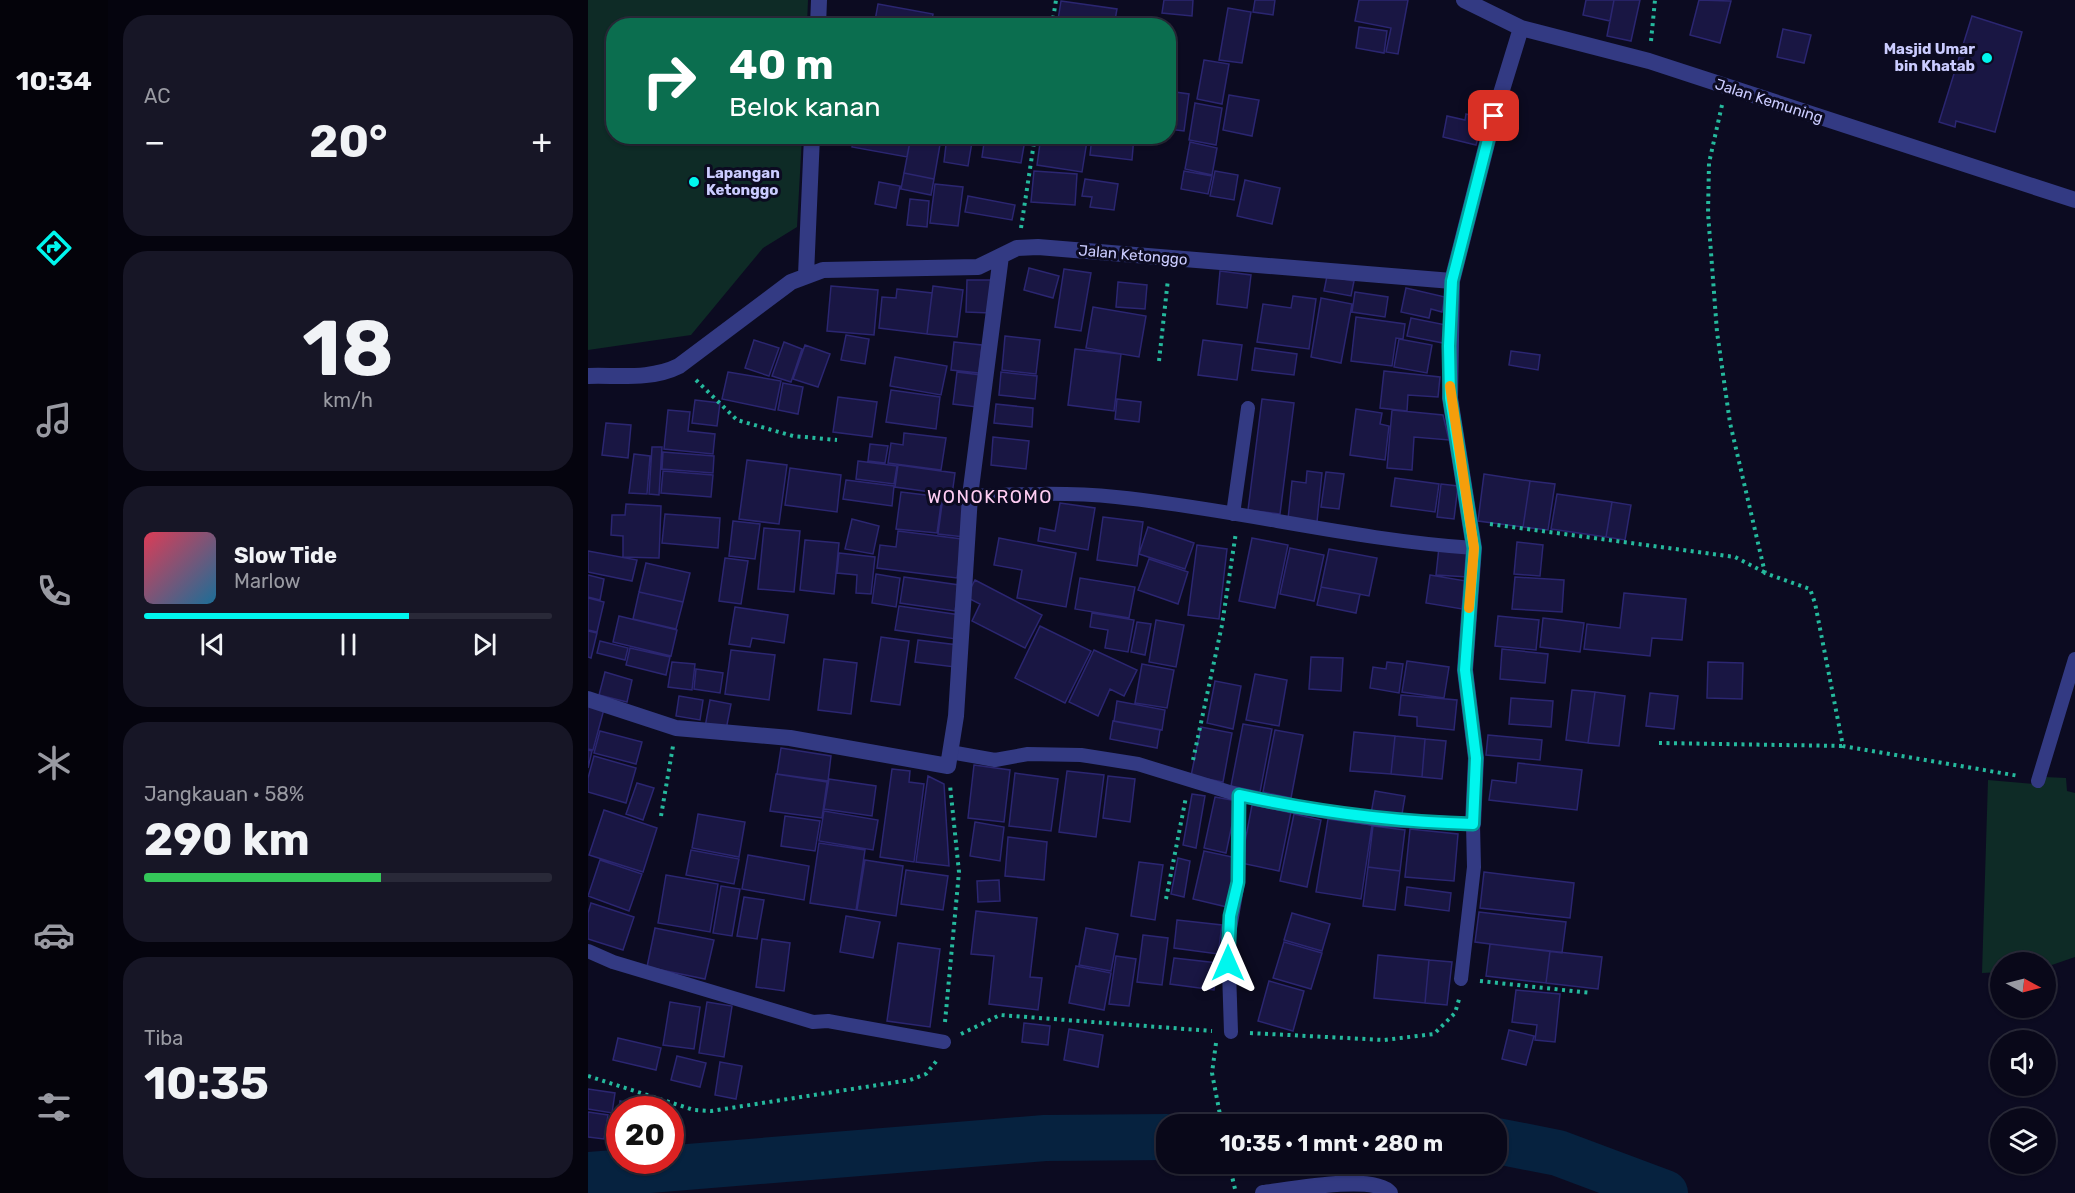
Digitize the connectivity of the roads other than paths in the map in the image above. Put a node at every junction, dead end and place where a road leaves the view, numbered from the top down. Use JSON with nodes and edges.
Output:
{"nodes":[{"id":1,"x":819,"y":0,"type":"edge"},
{"id":2,"x":1464,"y":0,"type":"edge"},
{"id":3,"x":818,"y":18,"type":"edge"},
{"id":4,"x":1521,"y":28,"type":"junction"},
{"id":5,"x":812,"y":144,"type":"edge"},
{"id":6,"x":2075,"y":200,"type":"edge"},
{"id":7,"x":1001,"y":256,"type":"junction"},
{"id":8,"x":806,"y":275,"type":"junction"},
{"id":9,"x":1452,"y":281,"type":"junction"},
{"id":10,"x":588,"y":376,"type":"edge"},
{"id":11,"x":1248,"y":408,"type":"dead end"},
{"id":12,"x":970,"y":496,"type":"junction"},
{"id":13,"x":1236,"y":514,"type":"junction"},
{"id":14,"x":1474,"y":548,"type":"junction"},
{"id":15,"x":2075,"y":659,"type":"edge"},
{"id":16,"x":588,"y":699,"type":"edge"},
{"id":17,"x":949,"y":759,"type":"junction"},
{"id":18,"x":2038,"y":782,"type":"road end"},
{"id":19,"x":1239,"y":795,"type":"junction"},
{"id":20,"x":1473,"y":824,"type":"junction"},
{"id":21,"x":588,"y":951,"type":"edge"},
{"id":22,"x":1461,"y":980,"type":"road end"},
{"id":23,"x":1224,"y":1032,"type":"road end"},
{"id":24,"x":944,"y":1042,"type":"road end"},
{"id":25,"x":1263,"y":1193,"type":"edge"},
{"id":26,"x":1390,"y":1193,"type":"edge"}],
"edges":[{"from":1,"to":3,"type":"street"},
{"from":2,"to":4,"type":"street","name":"Jalan Kemuning"},
{"from":4,"to":6,"type":"street","name":"Jalan Kemuning"},
{"from":4,"to":9,"type":"street"},
{"from":5,"to":8,"type":"street"},
{"from":7,"to":8,"type":"street","name":"Jalan Ketonggo"},
{"from":7,"to":9,"type":"street","name":"Jalan Ketonggo"},
{"from":7,"to":12,"type":"street"},
{"from":8,"to":10,"type":"street","name":"Jalan Ketonggo"},
{"from":9,"to":14,"type":"street"},
{"from":11,"to":13,"type":"lane"},
{"from":12,"to":13,"type":"lane"},
{"from":12,"to":17,"type":"street"},
{"from":13,"to":14,"type":"lane"},
{"from":14,"to":20,"type":"street"},
{"from":15,"to":18,"type":"lane"},
{"from":16,"to":17,"type":"street"},
{"from":17,"to":19,"type":"lane"},
{"from":19,"to":20,"type":"lane"},
{"from":19,"to":23,"type":"lane"},
{"from":20,"to":22,"type":"lane"},
{"from":21,"to":24,"type":"lane"},
{"from":25,"to":26,"type":"street"}]}
